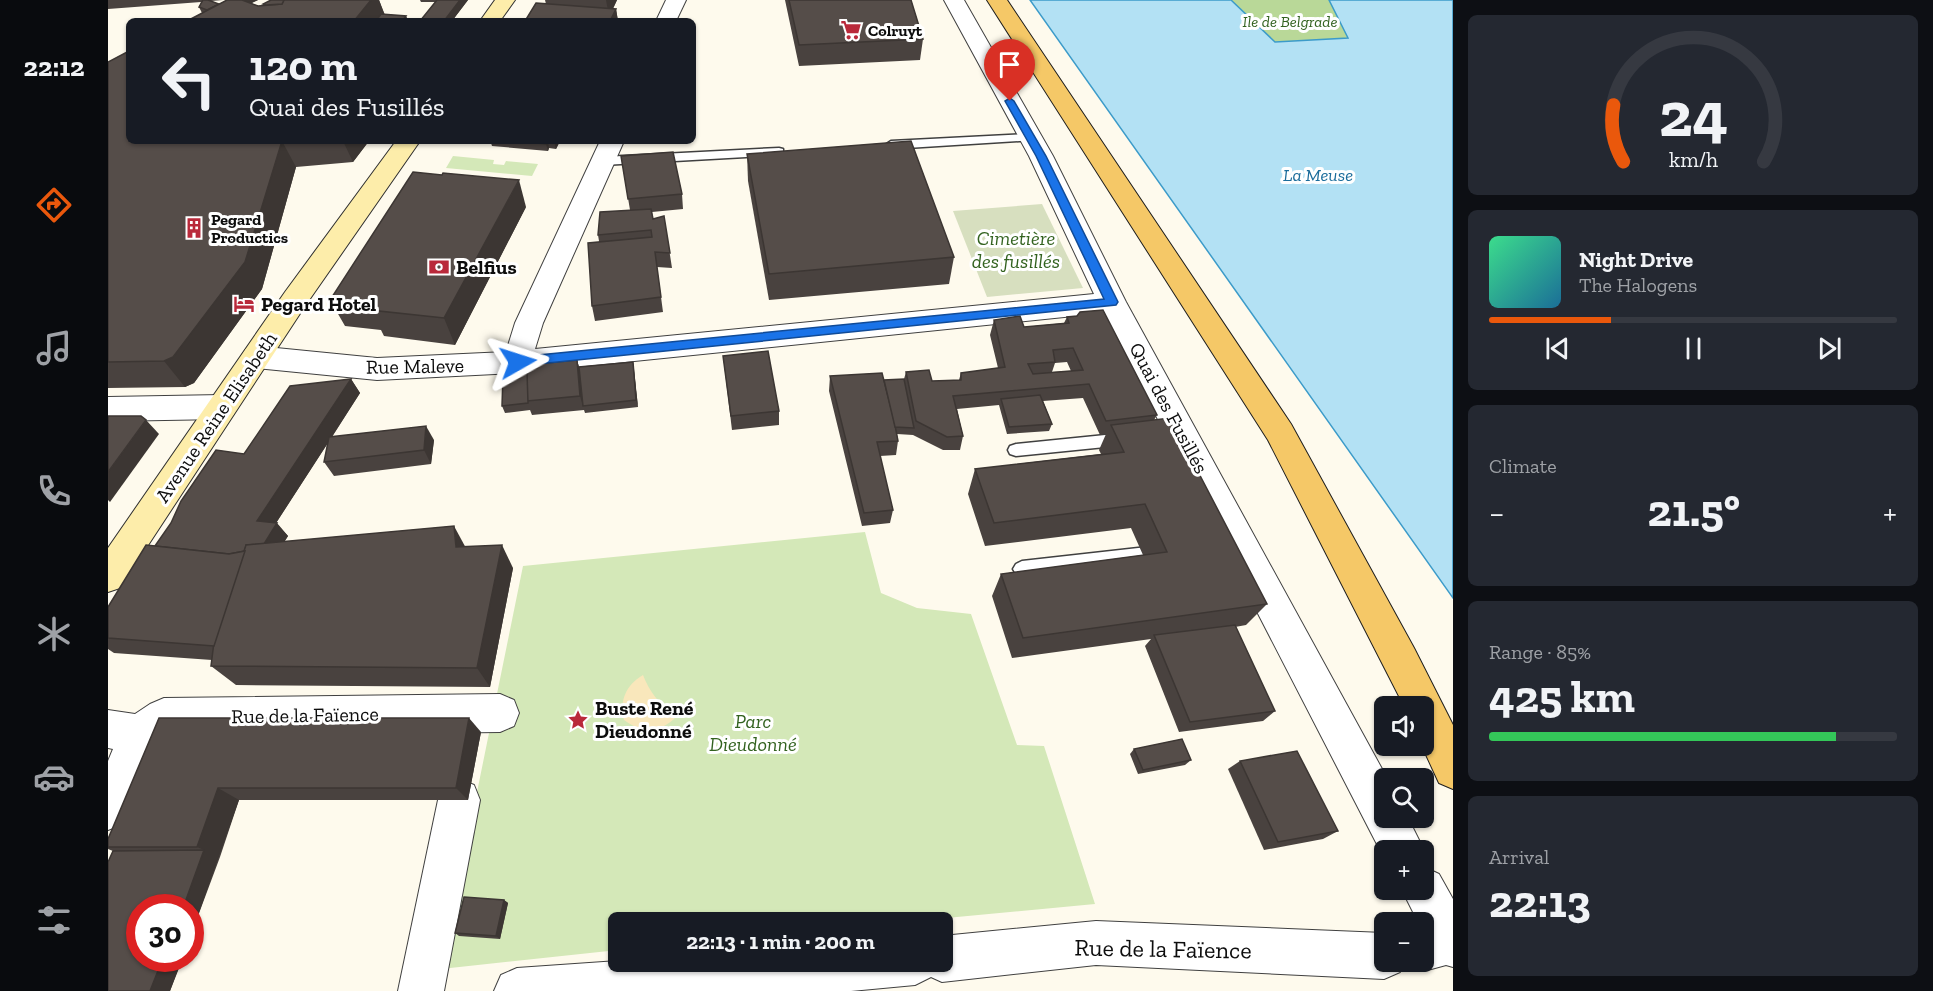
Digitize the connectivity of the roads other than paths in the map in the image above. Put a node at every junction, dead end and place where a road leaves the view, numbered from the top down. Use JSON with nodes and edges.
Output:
{"nodes":[{"id":1,"x":505,"y":0,"type":"edge"},
{"id":2,"x":676,"y":0,"type":"edge"},
{"id":3,"x":954,"y":0,"type":"edge"},
{"id":4,"x":998,"y":0,"type":"edge"},
{"id":5,"x":492,"y":18,"type":"edge"},
{"id":6,"x":667,"y":18,"type":"edge"},
{"id":7,"x":1030,"y":138,"type":"junction"},
{"id":8,"x":406,"y":144,"type":"edge"},
{"id":9,"x":876,"y":146,"type":"edge"},
{"id":10,"x":607,"y":151,"type":"edge"},
{"id":11,"x":793,"y":151,"type":"edge"},
{"id":12,"x":1112,"y":302,"type":"junction"},
{"id":13,"x":256,"y":357,"type":"junction"},
{"id":14,"x":518,"y":362,"type":"junction"},
{"id":15,"x":222,"y":407,"type":"junction"},
{"id":16,"x":108,"y":408,"type":"edge"},
{"id":17,"x":1135,"y":438,"type":"edge"},
{"id":18,"x":1016,"y":450,"type":"dead end"},
{"id":19,"x":1183,"y":550,"type":"edge"},
{"id":20,"x":1022,"y":569,"type":"edge"},
{"id":21,"x":108,"y":577,"type":"edge"},
{"id":22,"x":1418,"y":696,"type":"edge"},
{"id":23,"x":483,"y":720,"type":"dead end"},
{"id":24,"x":1434,"y":730,"type":"edge"},
{"id":25,"x":124,"y":731,"type":"edge"},
{"id":26,"x":1453,"y":769,"type":"edge"},
{"id":27,"x":1374,"y":797,"type":"edge"},
{"id":28,"x":459,"y":800,"type":"edge"},
{"id":29,"x":108,"y":809,"type":"edge"},
{"id":30,"x":1428,"y":900,"type":"edge"},
{"id":31,"x":1442,"y":945,"type":"edge"},
{"id":32,"x":1374,"y":956,"type":"edge"},
{"id":33,"x":953,"y":958,"type":"edge"},
{"id":34,"x":810,"y":972,"type":"edge"},
{"id":35,"x":420,"y":991,"type":"edge"},
{"id":36,"x":517,"y":991,"type":"edge"}],
"edges":[{"from":1,"to":5,"type":"main road"},
{"from":2,"to":6,"type":"street"},
{"from":3,"to":7,"type":"street","name":"Quai des Fusillés"},
{"from":4,"to":22,"type":"main road"},
{"from":7,"to":9,"type":"lane"},
{"from":7,"to":12,"type":"street","name":"Quai des Fusillés"},
{"from":8,"to":13,"type":"main road","name":"Avenue Reine Elisabeth"},
{"from":10,"to":11,"type":"lane"},
{"from":10,"to":14,"type":"street"},
{"from":12,"to":14,"type":"street","name":"Rue Maleve"},
{"from":12,"to":27,"type":"street","name":"Quai des Fusillés"},
{"from":13,"to":14,"type":"street","name":"Rue Maleve"},
{"from":13,"to":15,"type":"main road","name":"Avenue Reine Elisabeth"},
{"from":15,"to":16,"type":"street"},
{"from":15,"to":21,"type":"main road","name":"Avenue Reine Elisabeth"},
{"from":17,"to":18,"type":"lane"},
{"from":19,"to":20,"type":"lane"},
{"from":23,"to":25,"type":"street","name":"Rue de la Faïence"},
{"from":24,"to":26,"type":"main road"},
{"from":25,"to":29,"type":"street"},
{"from":28,"to":35,"type":"street"},
{"from":30,"to":31,"type":"street"},
{"from":32,"to":33,"type":"street","name":"Rue de la Faïence"},
{"from":34,"to":36,"type":"street"}]}
